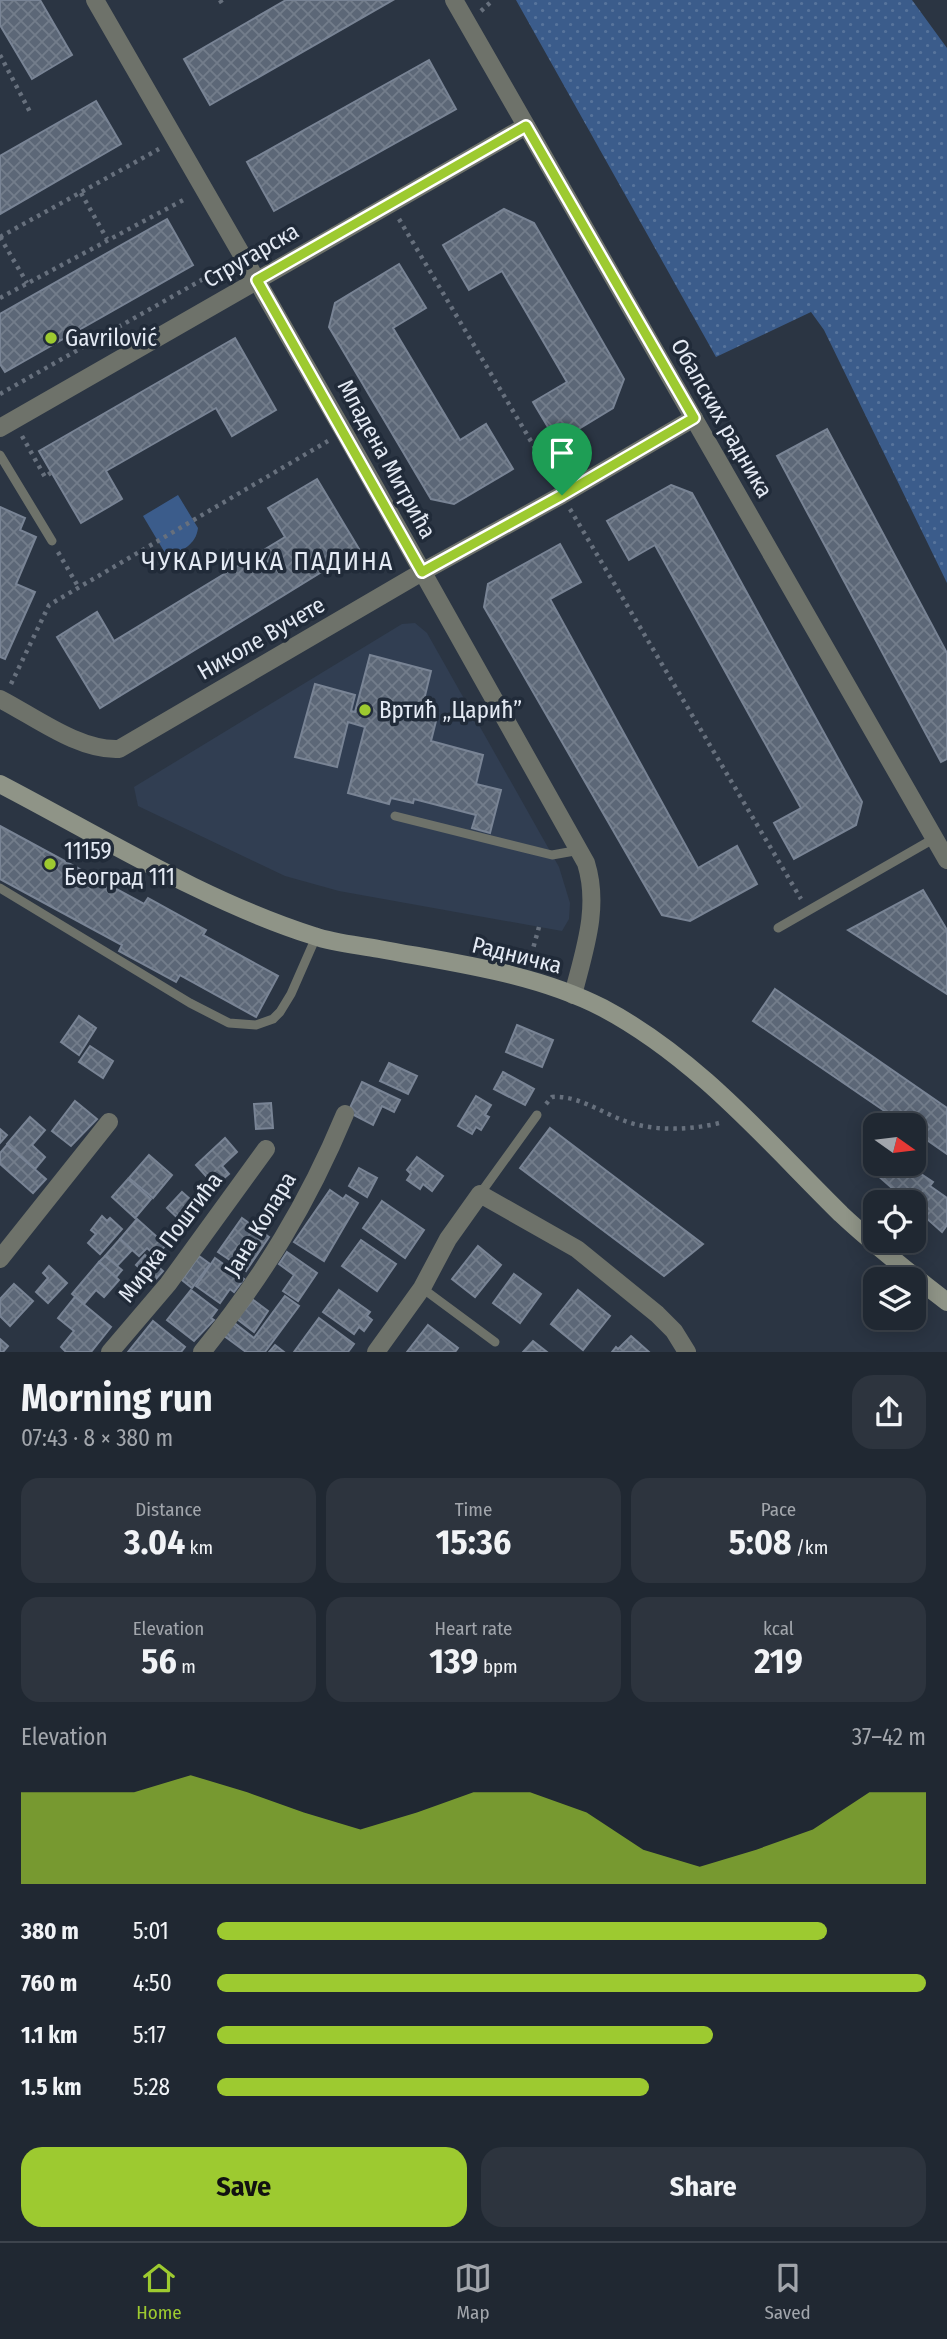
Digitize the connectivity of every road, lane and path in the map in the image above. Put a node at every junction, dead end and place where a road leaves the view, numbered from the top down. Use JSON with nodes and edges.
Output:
{"nodes":[{"id":1,"x":95,"y":0,"type":"edge"},
{"id":2,"x":454,"y":0,"type":"edge"},
{"id":3,"x":0,"y":55,"type":"edge"},
{"id":4,"x":30,"y":112,"type":"dead end"},
{"id":5,"x":526,"y":126,"type":"junction"},
{"id":6,"x":175,"y":140,"type":"junction"},
{"id":7,"x":204,"y":190,"type":"junction"},
{"id":8,"x":81,"y":193,"type":"junction"},
{"id":9,"x":390,"y":204,"type":"junction"},
{"id":10,"x":0,"y":237,"type":"edge"},
{"id":11,"x":107,"y":239,"type":"junction"},
{"id":12,"x":243,"y":257,"type":"junction"},
{"id":13,"x":257,"y":280,"type":"junction"},
{"id":14,"x":27,"y":283,"type":"junction"},
{"id":15,"x":0,"y":298,"type":"edge"},
{"id":16,"x":0,"y":394,"type":"edge"},
{"id":17,"x":694,"y":418,"type":"junction"},
{"id":18,"x":7,"y":424,"type":"edge"},
{"id":19,"x":344,"y":432,"type":"junction"},
{"id":20,"x":0,"y":455,"type":"edge"},
{"id":21,"x":52,"y":472,"type":"dead end"},
{"id":22,"x":562,"y":495,"type":"junction"},
{"id":23,"x":52,"y":541,"type":"joint"},
{"id":24,"x":422,"y":572,"type":"junction"},
{"id":25,"x":79,"y":587,"type":"junction"},
{"id":26,"x":1,"y":700,"type":"edge"},
{"id":27,"x":0,"y":785,"type":"edge"},
{"id":28,"x":395,"y":816,"type":"dead end"},
{"id":29,"x":934,"y":838,"type":"junction"},
{"id":30,"x":580,"y":850,"type":"junction"},
{"id":31,"x":947,"y":860,"type":"edge"},
{"id":32,"x":0,"y":888,"type":"edge"},
{"id":33,"x":808,"y":911,"type":"junction"},
{"id":34,"x":778,"y":928,"type":"dead end"},
{"id":35,"x":316,"y":937,"type":"junction"},
{"id":36,"x":572,"y":995,"type":"junction"},
{"id":37,"x":548,"y":1100,"type":"dead end"},
{"id":38,"x":345,"y":1114,"type":"dead end"},
{"id":39,"x":537,"y":1115,"type":"dead end"},
{"id":40,"x":731,"y":1120,"type":"dead end"},
{"id":41,"x":109,"y":1122,"type":"dead end"},
{"id":42,"x":266,"y":1149,"type":"dead end"},
{"id":43,"x":480,"y":1194,"type":"junction"},
{"id":44,"x":0,"y":1259,"type":"edge"},
{"id":45,"x":422,"y":1288,"type":"junction"},
{"id":46,"x":947,"y":1302,"type":"edge"},
{"id":47,"x":495,"y":1342,"type":"dead end"},
{"id":48,"x":110,"y":1352,"type":"edge"},
{"id":49,"x":202,"y":1352,"type":"edge"},
{"id":50,"x":376,"y":1352,"type":"edge"},
{"id":51,"x":687,"y":1352,"type":"edge"}],
"edges":[{"from":1,"to":6,"type":"street","name":"Младена Митрића"},
{"from":2,"to":5,"type":"street","name":"Обалских радника"},
{"from":3,"to":4,"type":"path"},
{"from":5,"to":9,"type":"street","name":"Стругарска"},
{"from":5,"to":17,"type":"street","name":"Обалских радника"},
{"from":6,"to":7,"type":"street","name":"Младена Митрића"},
{"from":6,"to":8,"type":"path"},
{"from":7,"to":11,"type":"path"},
{"from":7,"to":12,"type":"street","name":"Младена Митрића"},
{"from":8,"to":10,"type":"path"},
{"from":8,"to":11,"type":"path"},
{"from":9,"to":13,"type":"street","name":"Стругарска"},
{"from":9,"to":22,"type":"path"},
{"from":10,"to":14,"type":"path"},
{"from":11,"to":14,"type":"path"},
{"from":12,"to":13,"type":"street","name":"Младена Митрића"},
{"from":12,"to":16,"type":"path"},
{"from":13,"to":18,"type":"street","name":"Стругарска"},
{"from":13,"to":19,"type":"street","name":"Младена Митрића"},
{"from":14,"to":15,"type":"path"},
{"from":17,"to":22,"type":"street","name":"Николе Вучете"},
{"from":17,"to":29,"type":"street","name":"Обалских радника"},
{"from":18,"to":21,"type":"path"},
{"from":19,"to":24,"type":"street","name":"Младена Митрића"},
{"from":19,"to":25,"type":"path"},
{"from":20,"to":23,"type":"lane"},
{"from":22,"to":24,"type":"street","name":"Николе Вучете"},
{"from":22,"to":33,"type":"path"},
{"from":23,"to":25,"type":"path"},
{"from":24,"to":26,"type":"street","name":"Николе Вучете"},
{"from":24,"to":30,"type":"street","name":"Младена Митрића"},
{"from":25,"to":26,"type":"path"},
{"from":27,"to":35,"type":"street","name":"Радничка"},
{"from":28,"to":30,"type":"lane"},
{"from":29,"to":31,"type":"street","name":"Обалских радника"},
{"from":29,"to":33,"type":"lane"},
{"from":30,"to":36,"type":"street","name":"Младена Митрића"},
{"from":32,"to":35,"type":"lane"},
{"from":33,"to":34,"type":"lane"},
{"from":35,"to":36,"type":"street","name":"Радничка"},
{"from":36,"to":46,"type":"street","name":"Радничка"},
{"from":37,"to":40,"type":"path"},
{"from":38,"to":49,"type":"street","name":"Јана Колара"},
{"from":39,"to":43,"type":"lane"},
{"from":41,"to":44,"type":"street"},
{"from":42,"to":48,"type":"street","name":"Мирка Поштића"},
{"from":43,"to":45,"type":"street"},
{"from":43,"to":51,"type":"street"},
{"from":45,"to":47,"type":"lane"},
{"from":45,"to":50,"type":"street"}]}
